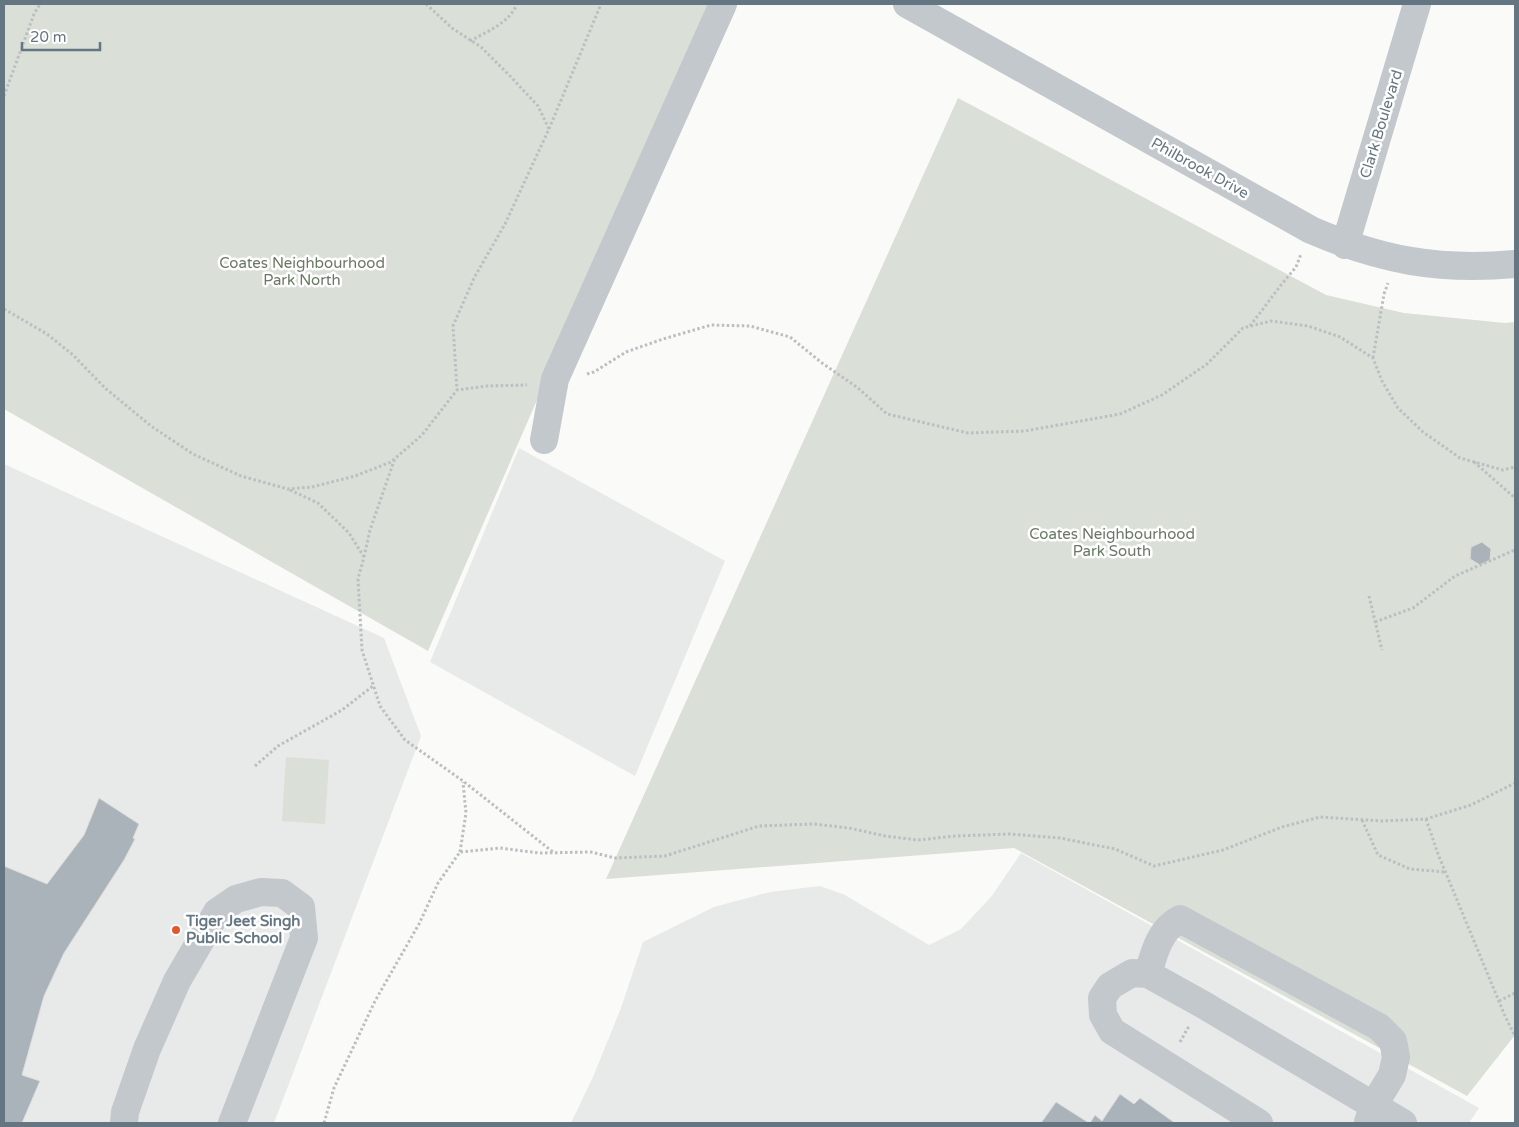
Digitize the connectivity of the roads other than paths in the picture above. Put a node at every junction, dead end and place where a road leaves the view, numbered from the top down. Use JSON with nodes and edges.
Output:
{"nodes":[{"id":1,"x":723,"y":4,"type":"edge"},
{"id":2,"x":906,"y":4,"type":"edge"},
{"id":3,"x":1417,"y":4,"type":"edge"},
{"id":4,"x":1345,"y":245,"type":"junction"},
{"id":5,"x":1515,"y":264,"type":"edge"},
{"id":6,"x":544,"y":440,"type":"dead end"},
{"id":7,"x":1148,"y":974,"type":"junction"},
{"id":8,"x":1371,"y":1114,"type":"edge"},
{"id":9,"x":124,"y":1123,"type":"edge"},
{"id":10,"x":232,"y":1123,"type":"edge"},
{"id":11,"x":1259,"y":1123,"type":"edge"},
{"id":12,"x":1403,"y":1123,"type":"edge"}],
"edges":[{"from":1,"to":6,"type":"street"},
{"from":2,"to":4,"type":"street","name":"Philbrook Drive"},
{"from":3,"to":4,"type":"street","name":"Clark Boulevard"},
{"from":4,"to":5,"type":"street","name":"Philbrook Drive"},
{"from":7,"to":8,"type":"street"},
{"from":7,"to":8,"type":"street"},
{"from":7,"to":11,"type":"street"},
{"from":8,"to":12,"type":"street"},
{"from":9,"to":10,"type":"street"}]}
